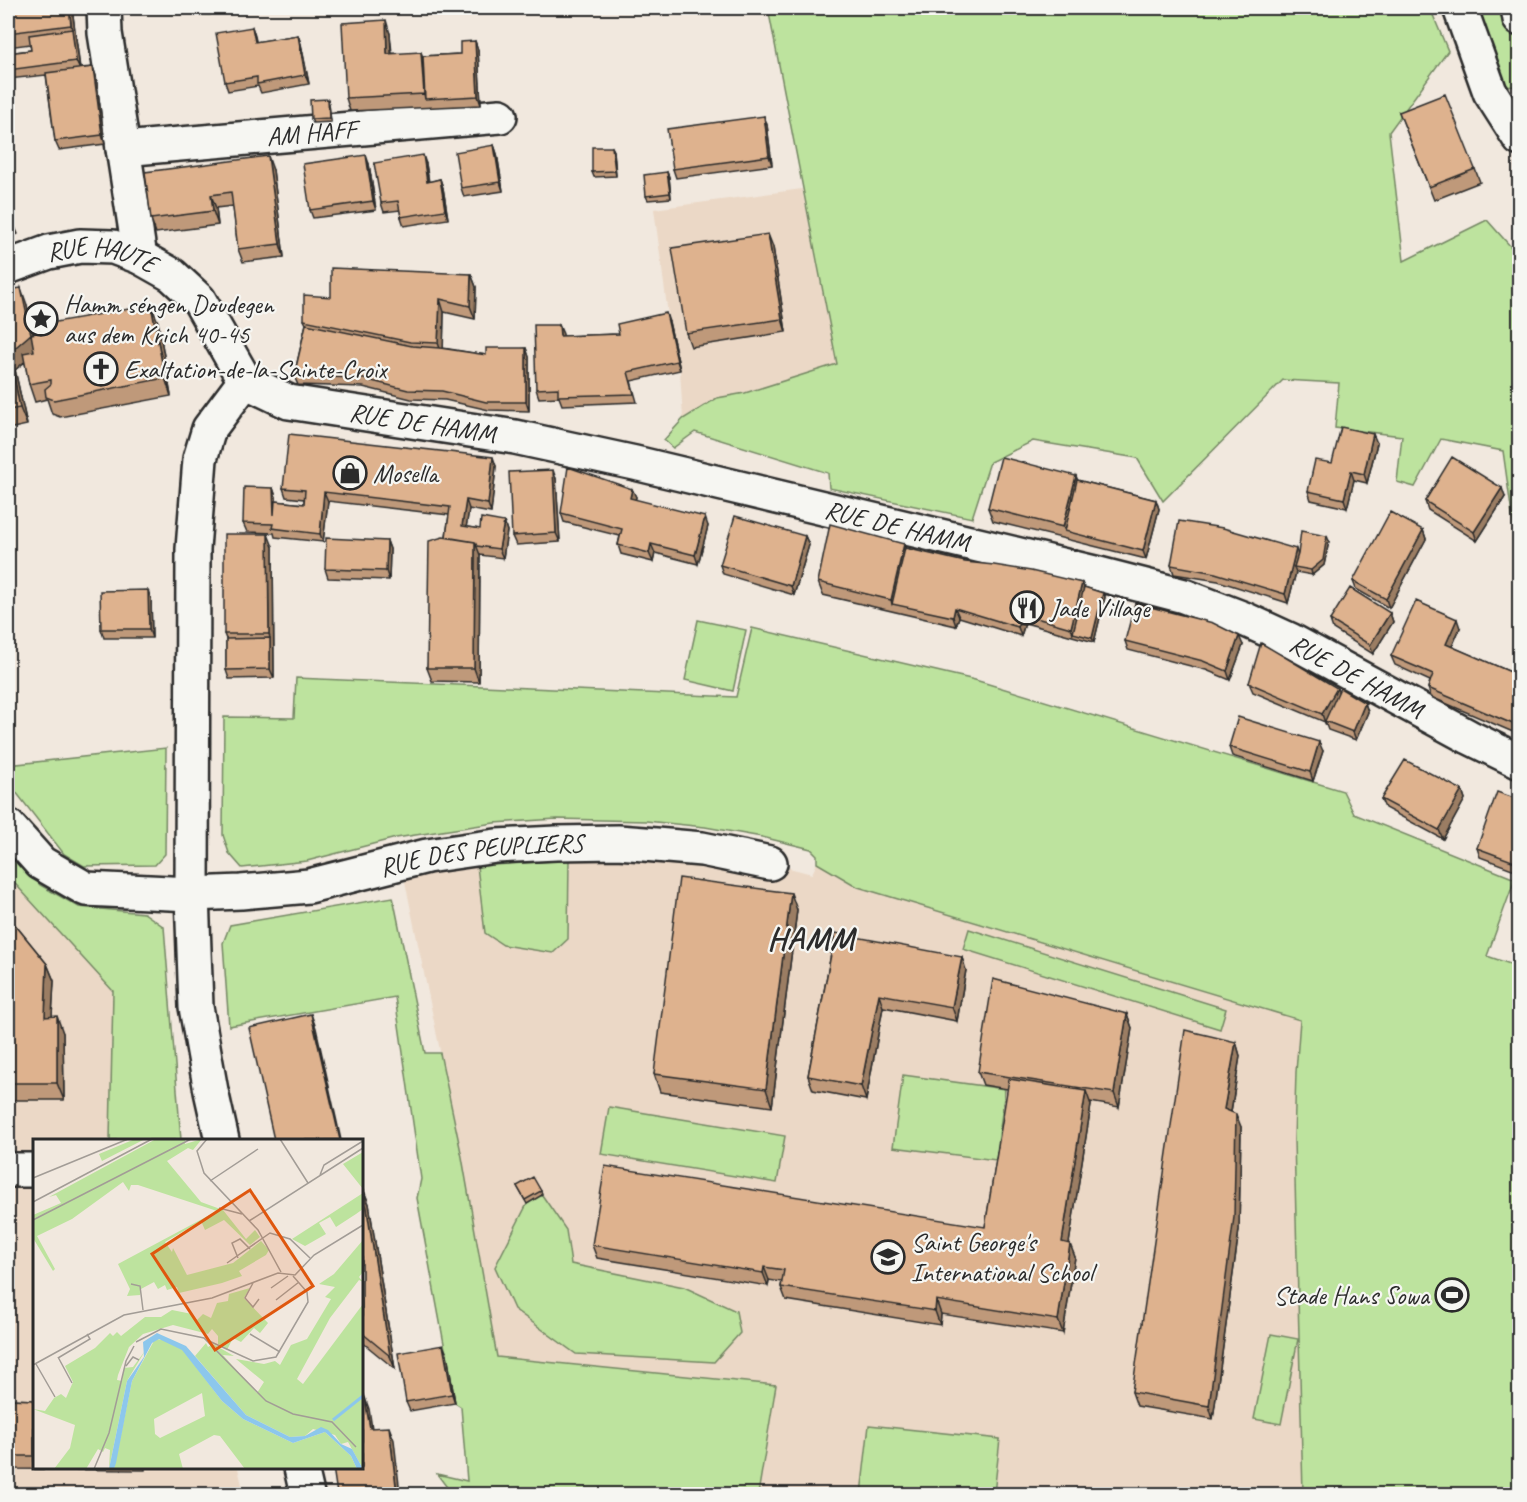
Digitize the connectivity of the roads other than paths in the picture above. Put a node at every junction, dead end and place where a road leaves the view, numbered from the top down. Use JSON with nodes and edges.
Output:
{"nodes":[{"id":1,"x":105,"y":8,"type":"edge"},
{"id":2,"x":1460,"y":8,"type":"edge"},
{"id":3,"x":1518,"y":8,"type":"edge"},
{"id":4,"x":1520,"y":19,"type":"edge"},
{"id":5,"x":500,"y":116,"type":"dead end"},
{"id":6,"x":1520,"y":140,"type":"edge"},
{"id":7,"x":123,"y":148,"type":"junction"},
{"id":8,"x":140,"y":257,"type":"junction"},
{"id":9,"x":8,"y":267,"type":"edge"},
{"id":10,"x":245,"y":381,"type":"junction"},
{"id":11,"x":1520,"y":762,"type":"edge"},
{"id":12,"x":8,"y":826,"type":"edge"},
{"id":13,"x":770,"y":863,"type":"dead end"},
{"id":14,"x":192,"y":894,"type":"junction"},
{"id":15,"x":222,"y":1139,"type":"edge"},
{"id":16,"x":8,"y":1170,"type":"edge"},
{"id":17,"x":33,"y":1170,"type":"edge"},
{"id":18,"x":302,"y":1469,"type":"edge"},
{"id":19,"x":307,"y":1494,"type":"edge"}],
"edges":[{"from":1,"to":7,"type":"street"},
{"from":2,"to":6,"type":"street"},
{"from":3,"to":4,"type":"street"},
{"from":5,"to":7,"type":"street","name":"AM HAFF"},
{"from":7,"to":8,"type":"street"},
{"from":8,"to":9,"type":"street","name":"RUE HAUTE"},
{"from":8,"to":10,"type":"street","name":"RUE HAUTE"},
{"from":10,"to":11,"type":"street","name":"RUE DE HAMM"},
{"from":10,"to":14,"type":"street"},
{"from":12,"to":14,"type":"street","name":"RUE DES PEUPLIERS"},
{"from":13,"to":14,"type":"street","name":"RUE DES PEUPLIERS"},
{"from":14,"to":15,"type":"street"},
{"from":16,"to":17,"type":"street"},
{"from":18,"to":19,"type":"street"}]}
